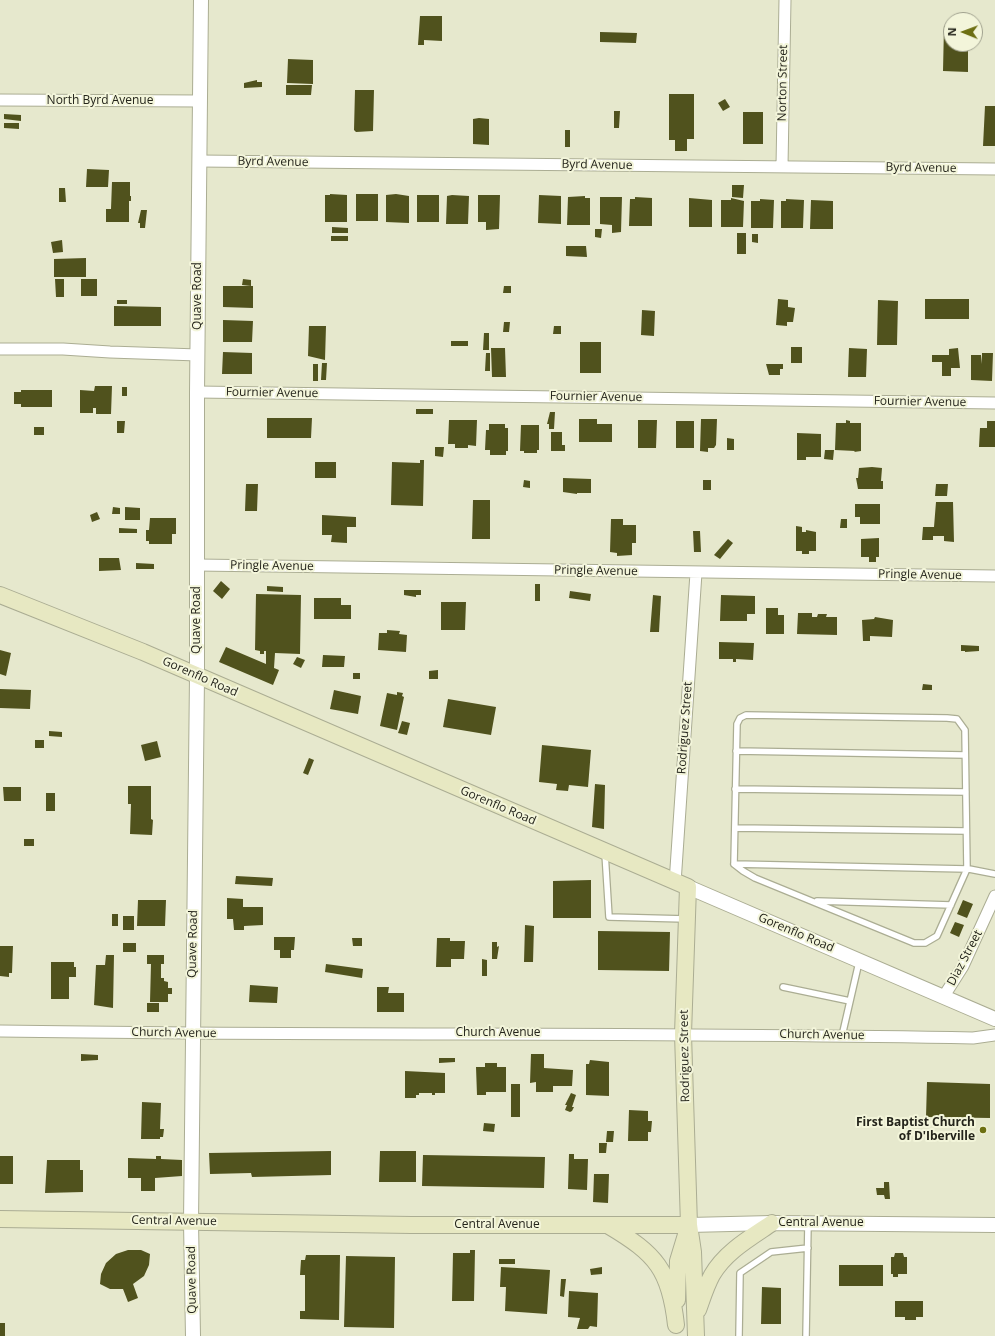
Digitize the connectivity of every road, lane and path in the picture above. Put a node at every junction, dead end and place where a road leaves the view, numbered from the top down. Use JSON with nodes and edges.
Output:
{"nodes":[{"id":1,"x":200,"y":0,"type":"edge"},
{"id":2,"x":785,"y":0,"type":"edge"},
{"id":3,"x":0,"y":100,"type":"edge"},
{"id":4,"x":200,"y":102,"type":"junction"},
{"id":5,"x":199,"y":161,"type":"junction"},
{"id":6,"x":782,"y":166,"type":"junction"},
{"id":7,"x":995,"y":169,"type":"edge"},
{"id":8,"x":0,"y":349,"type":"edge"},
{"id":9,"x":198,"y":355,"type":"junction"},
{"id":10,"x":197,"y":392,"type":"junction"},
{"id":11,"x":995,"y":403,"type":"edge"},
{"id":12,"x":197,"y":565,"type":"junction"},
{"id":13,"x":696,"y":573,"type":"junction"},
{"id":14,"x":995,"y":576,"type":"edge"},
{"id":15,"x":0,"y":595,"type":"edge"},
{"id":16,"x":197,"y":676,"type":"junction"},
{"id":17,"x":736,"y":751,"type":"junction"},
{"id":18,"x":965,"y":755,"type":"junction"},
{"id":19,"x":735,"y":789,"type":"junction"},
{"id":20,"x":966,"y":792,"type":"junction"},
{"id":21,"x":735,"y":828,"type":"junction"},
{"id":22,"x":966,"y":831,"type":"junction"},
{"id":23,"x":605,"y":852,"type":"junction"},
{"id":24,"x":734,"y":864,"type":"junction"},
{"id":25,"x":967,"y":869,"type":"junction"},
{"id":26,"x":995,"y":874,"type":"edge"},
{"id":27,"x":681,"y":885,"type":"junction"},
{"id":28,"x":995,"y":896,"type":"edge"},
{"id":29,"x":813,"y":901,"type":"junction"},
{"id":30,"x":951,"y":905,"type":"junction"},
{"id":31,"x":687,"y":920,"type":"junction"},
{"id":32,"x":859,"y":960,"type":"junction"},
{"id":33,"x":783,"y":987,"type":"dead end"},
{"id":34,"x":944,"y":996,"type":"junction"},
{"id":35,"x":850,"y":1001,"type":"junction"},
{"id":36,"x":995,"y":1019,"type":"edge"},
{"id":37,"x":0,"y":1031,"type":"edge"},
{"id":38,"x":192,"y":1034,"type":"junction"},
{"id":39,"x":683,"y":1034,"type":"junction"},
{"id":40,"x":995,"y":1035,"type":"edge"},
{"id":41,"x":842,"y":1036,"type":"junction"},
{"id":42,"x":0,"y":1219,"type":"edge"},
{"id":43,"x":191,"y":1222,"type":"junction"},
{"id":44,"x":772,"y":1223,"type":"junction"},
{"id":45,"x":808,"y":1223,"type":"junction"},
{"id":46,"x":689,"y":1225,"type":"junction"},
{"id":47,"x":995,"y":1225,"type":"edge"},
{"id":48,"x":609,"y":1226,"type":"junction"},
{"id":49,"x":808,"y":1248,"type":"junction"},
{"id":50,"x":695,"y":1317,"type":"junction"},
{"id":51,"x":676,"y":1331,"type":"edge"},
{"id":52,"x":193,"y":1336,"type":"edge"},
{"id":53,"x":696,"y":1336,"type":"edge"},
{"id":54,"x":739,"y":1336,"type":"edge"},
{"id":55,"x":806,"y":1336,"type":"edge"}],
"edges":[{"from":1,"to":4,"type":"street","name":"Quave Road"},
{"from":2,"to":6,"type":"street","name":"Norton Street"},
{"from":3,"to":4,"type":"street","name":"North Byrd Avenue"},
{"from":4,"to":5,"type":"street","name":"Quave Road"},
{"from":5,"to":6,"type":"street","name":"Byrd Avenue"},
{"from":5,"to":9,"type":"street","name":"Quave Road"},
{"from":6,"to":7,"type":"street","name":"Byrd Avenue"},
{"from":8,"to":9,"type":"street"},
{"from":9,"to":10,"type":"street","name":"Quave Road"},
{"from":10,"to":11,"type":"street","name":"Fournier Avenue"},
{"from":10,"to":12,"type":"street","name":"Quave Road"},
{"from":12,"to":13,"type":"street","name":"Pringle Avenue"},
{"from":12,"to":16,"type":"street","name":"Quave Road"},
{"from":13,"to":14,"type":"street","name":"Pringle Avenue"},
{"from":13,"to":27,"type":"street","name":"Rodriguez Street"},
{"from":15,"to":16,"type":"main road","name":"Gorenflo Road"},
{"from":16,"to":23,"type":"main road","name":"Gorenflo Road"},
{"from":16,"to":38,"type":"street","name":"Quave Road"},
{"from":17,"to":18,"type":"lane"},
{"from":17,"to":18,"type":"lane"},
{"from":17,"to":19,"type":"lane"},
{"from":18,"to":20,"type":"lane"},
{"from":19,"to":20,"type":"lane"},
{"from":19,"to":21,"type":"lane"},
{"from":20,"to":22,"type":"lane"},
{"from":21,"to":22,"type":"lane"},
{"from":21,"to":24,"type":"lane"},
{"from":22,"to":25,"type":"lane"},
{"from":23,"to":27,"type":"main road","name":"Gorenflo Road"},
{"from":23,"to":31,"type":"lane"},
{"from":24,"to":25,"type":"lane"},
{"from":24,"to":29,"type":"lane"},
{"from":25,"to":26,"type":"lane"},
{"from":25,"to":30,"type":"lane"},
{"from":27,"to":31,"type":"main road","name":"Rodriguez Street"},
{"from":27,"to":32,"type":"street","name":"Gorenflo Road"},
{"from":28,"to":34,"type":"street","name":"Diaz Street"},
{"from":29,"to":30,"type":"lane"},
{"from":29,"to":30,"type":"lane"},
{"from":31,"to":39,"type":"main road","name":"Rodriguez Street"},
{"from":32,"to":34,"type":"street","name":"Gorenflo Road"},
{"from":32,"to":35,"type":"lane"},
{"from":33,"to":35,"type":"lane"},
{"from":34,"to":36,"type":"street","name":"Gorenflo Road"},
{"from":35,"to":41,"type":"lane"},
{"from":37,"to":38,"type":"street","name":"Church Avenue"},
{"from":38,"to":39,"type":"street","name":"Church Avenue"},
{"from":38,"to":43,"type":"street","name":"Quave Road"},
{"from":39,"to":41,"type":"street","name":"Church Avenue"},
{"from":39,"to":46,"type":"main road","name":"Rodriguez Street"},
{"from":40,"to":41,"type":"street","name":"Church Avenue"},
{"from":42,"to":43,"type":"main road","name":"Central Avenue"},
{"from":43,"to":48,"type":"main road","name":"Central Avenue"},
{"from":43,"to":52,"type":"street","name":"Quave Road"},
{"from":44,"to":45,"type":"street","name":"Central Avenue"},
{"from":44,"to":46,"type":"street","name":"Central Avenue"},
{"from":44,"to":50,"type":"main road"},
{"from":45,"to":47,"type":"street","name":"Central Avenue"},
{"from":45,"to":49,"type":"lane"},
{"from":46,"to":48,"type":"main road","name":"Central Avenue"},
{"from":46,"to":50,"type":"main road","name":"Rodriguez Street"},
{"from":46,"to":51,"type":"main road","name":"Rodriguez Street"},
{"from":48,"to":51,"type":"main road"},
{"from":49,"to":54,"type":"lane"},
{"from":49,"to":55,"type":"lane"},
{"from":50,"to":53,"type":"main road","name":"Rodriguez Street"}]}
